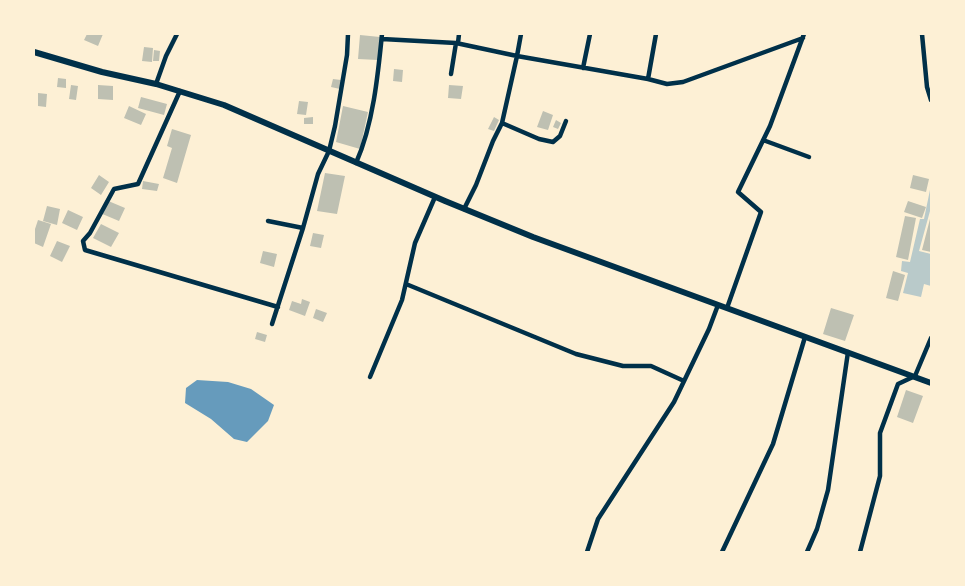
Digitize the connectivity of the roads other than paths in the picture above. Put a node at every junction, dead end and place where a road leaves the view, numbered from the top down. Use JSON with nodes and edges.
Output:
{"nodes":[{"id":1,"x":177,"y":34,"type":"edge"},
{"id":2,"x":348,"y":34,"type":"edge"},
{"id":3,"x":459,"y":34,"type":"edge"},
{"id":4,"x":522,"y":34,"type":"edge"},
{"id":5,"x":590,"y":34,"type":"edge"},
{"id":6,"x":656,"y":34,"type":"edge"},
{"id":7,"x":922,"y":34,"type":"edge"},
{"id":8,"x":382,"y":36,"type":"edge"},
{"id":9,"x":804,"y":36,"type":"edge"},
{"id":10,"x":457,"y":43,"type":"junction"},
{"id":11,"x":34,"y":52,"type":"edge"},
{"id":12,"x":517,"y":56,"type":"junction"},
{"id":13,"x":584,"y":68,"type":"junction"},
{"id":14,"x":451,"y":74,"type":"dead end"},
{"id":15,"x":648,"y":79,"type":"junction"},
{"id":16,"x":156,"y":84,"type":"junction"},
{"id":17,"x":180,"y":91,"type":"junction"},
{"id":18,"x":931,"y":100,"type":"edge"},
{"id":19,"x":566,"y":121,"type":"dead end"},
{"id":20,"x":502,"y":123,"type":"junction"},
{"id":21,"x":763,"y":140,"type":"junction"},
{"id":22,"x":329,"y":151,"type":"junction"},
{"id":23,"x":809,"y":157,"type":"dead end"},
{"id":24,"x":356,"y":162,"type":"junction"},
{"id":25,"x":436,"y":198,"type":"junction"},
{"id":26,"x":464,"y":209,"type":"junction"},
{"id":27,"x":268,"y":221,"type":"dead end"},
{"id":28,"x":303,"y":228,"type":"junction"},
{"id":29,"x":406,"y":284,"type":"junction"},
{"id":30,"x":718,"y":305,"type":"junction"},
{"id":31,"x":278,"y":306,"type":"junction"},
{"id":32,"x":727,"y":308,"type":"junction"},
{"id":33,"x":272,"y":324,"type":"dead end"},
{"id":34,"x":805,"y":337,"type":"junction"},
{"id":35,"x":931,"y":338,"type":"edge"},
{"id":36,"x":848,"y":352,"type":"junction"},
{"id":37,"x":915,"y":376,"type":"junction"},
{"id":38,"x":370,"y":377,"type":"dead end"},
{"id":39,"x":684,"y":381,"type":"junction"},
{"id":40,"x":931,"y":383,"type":"edge"},
{"id":41,"x":587,"y":552,"type":"edge"},
{"id":42,"x":722,"y":552,"type":"edge"},
{"id":43,"x":807,"y":552,"type":"edge"},
{"id":44,"x":860,"y":552,"type":"edge"}],
"edges":[{"from":1,"to":16,"type":"street"},
{"from":2,"to":22,"type":"street"},
{"from":3,"to":10,"type":"street"},
{"from":4,"to":12,"type":"street"},
{"from":5,"to":13,"type":"street"},
{"from":6,"to":15,"type":"street"},
{"from":7,"to":18,"type":"street"},
{"from":8,"to":10,"type":"street"},
{"from":8,"to":24,"type":"street"},
{"from":9,"to":15,"type":"street"},
{"from":9,"to":21,"type":"street"},
{"from":10,"to":12,"type":"street"},
{"from":10,"to":14,"type":"street"},
{"from":11,"to":16,"type":"main road"},
{"from":12,"to":13,"type":"street"},
{"from":12,"to":20,"type":"street"},
{"from":13,"to":15,"type":"street"},
{"from":16,"to":17,"type":"main road"},
{"from":17,"to":22,"type":"main road"},
{"from":17,"to":31,"type":"street"},
{"from":19,"to":20,"type":"street"},
{"from":20,"to":26,"type":"street"},
{"from":21,"to":23,"type":"street"},
{"from":21,"to":32,"type":"street"},
{"from":22,"to":24,"type":"main road"},
{"from":22,"to":28,"type":"street"},
{"from":24,"to":25,"type":"main road"},
{"from":25,"to":26,"type":"main road"},
{"from":25,"to":29,"type":"street"},
{"from":26,"to":30,"type":"main road"},
{"from":27,"to":28,"type":"street"},
{"from":28,"to":31,"type":"street"},
{"from":29,"to":38,"type":"street"},
{"from":29,"to":39,"type":"street"},
{"from":30,"to":32,"type":"main road"},
{"from":30,"to":39,"type":"street"},
{"from":31,"to":33,"type":"street"},
{"from":32,"to":34,"type":"main road"},
{"from":34,"to":36,"type":"main road"},
{"from":34,"to":42,"type":"street"},
{"from":35,"to":37,"type":"street"},
{"from":36,"to":37,"type":"main road"},
{"from":36,"to":43,"type":"street"},
{"from":37,"to":40,"type":"main road"},
{"from":37,"to":44,"type":"street"},
{"from":39,"to":41,"type":"street"}]}
